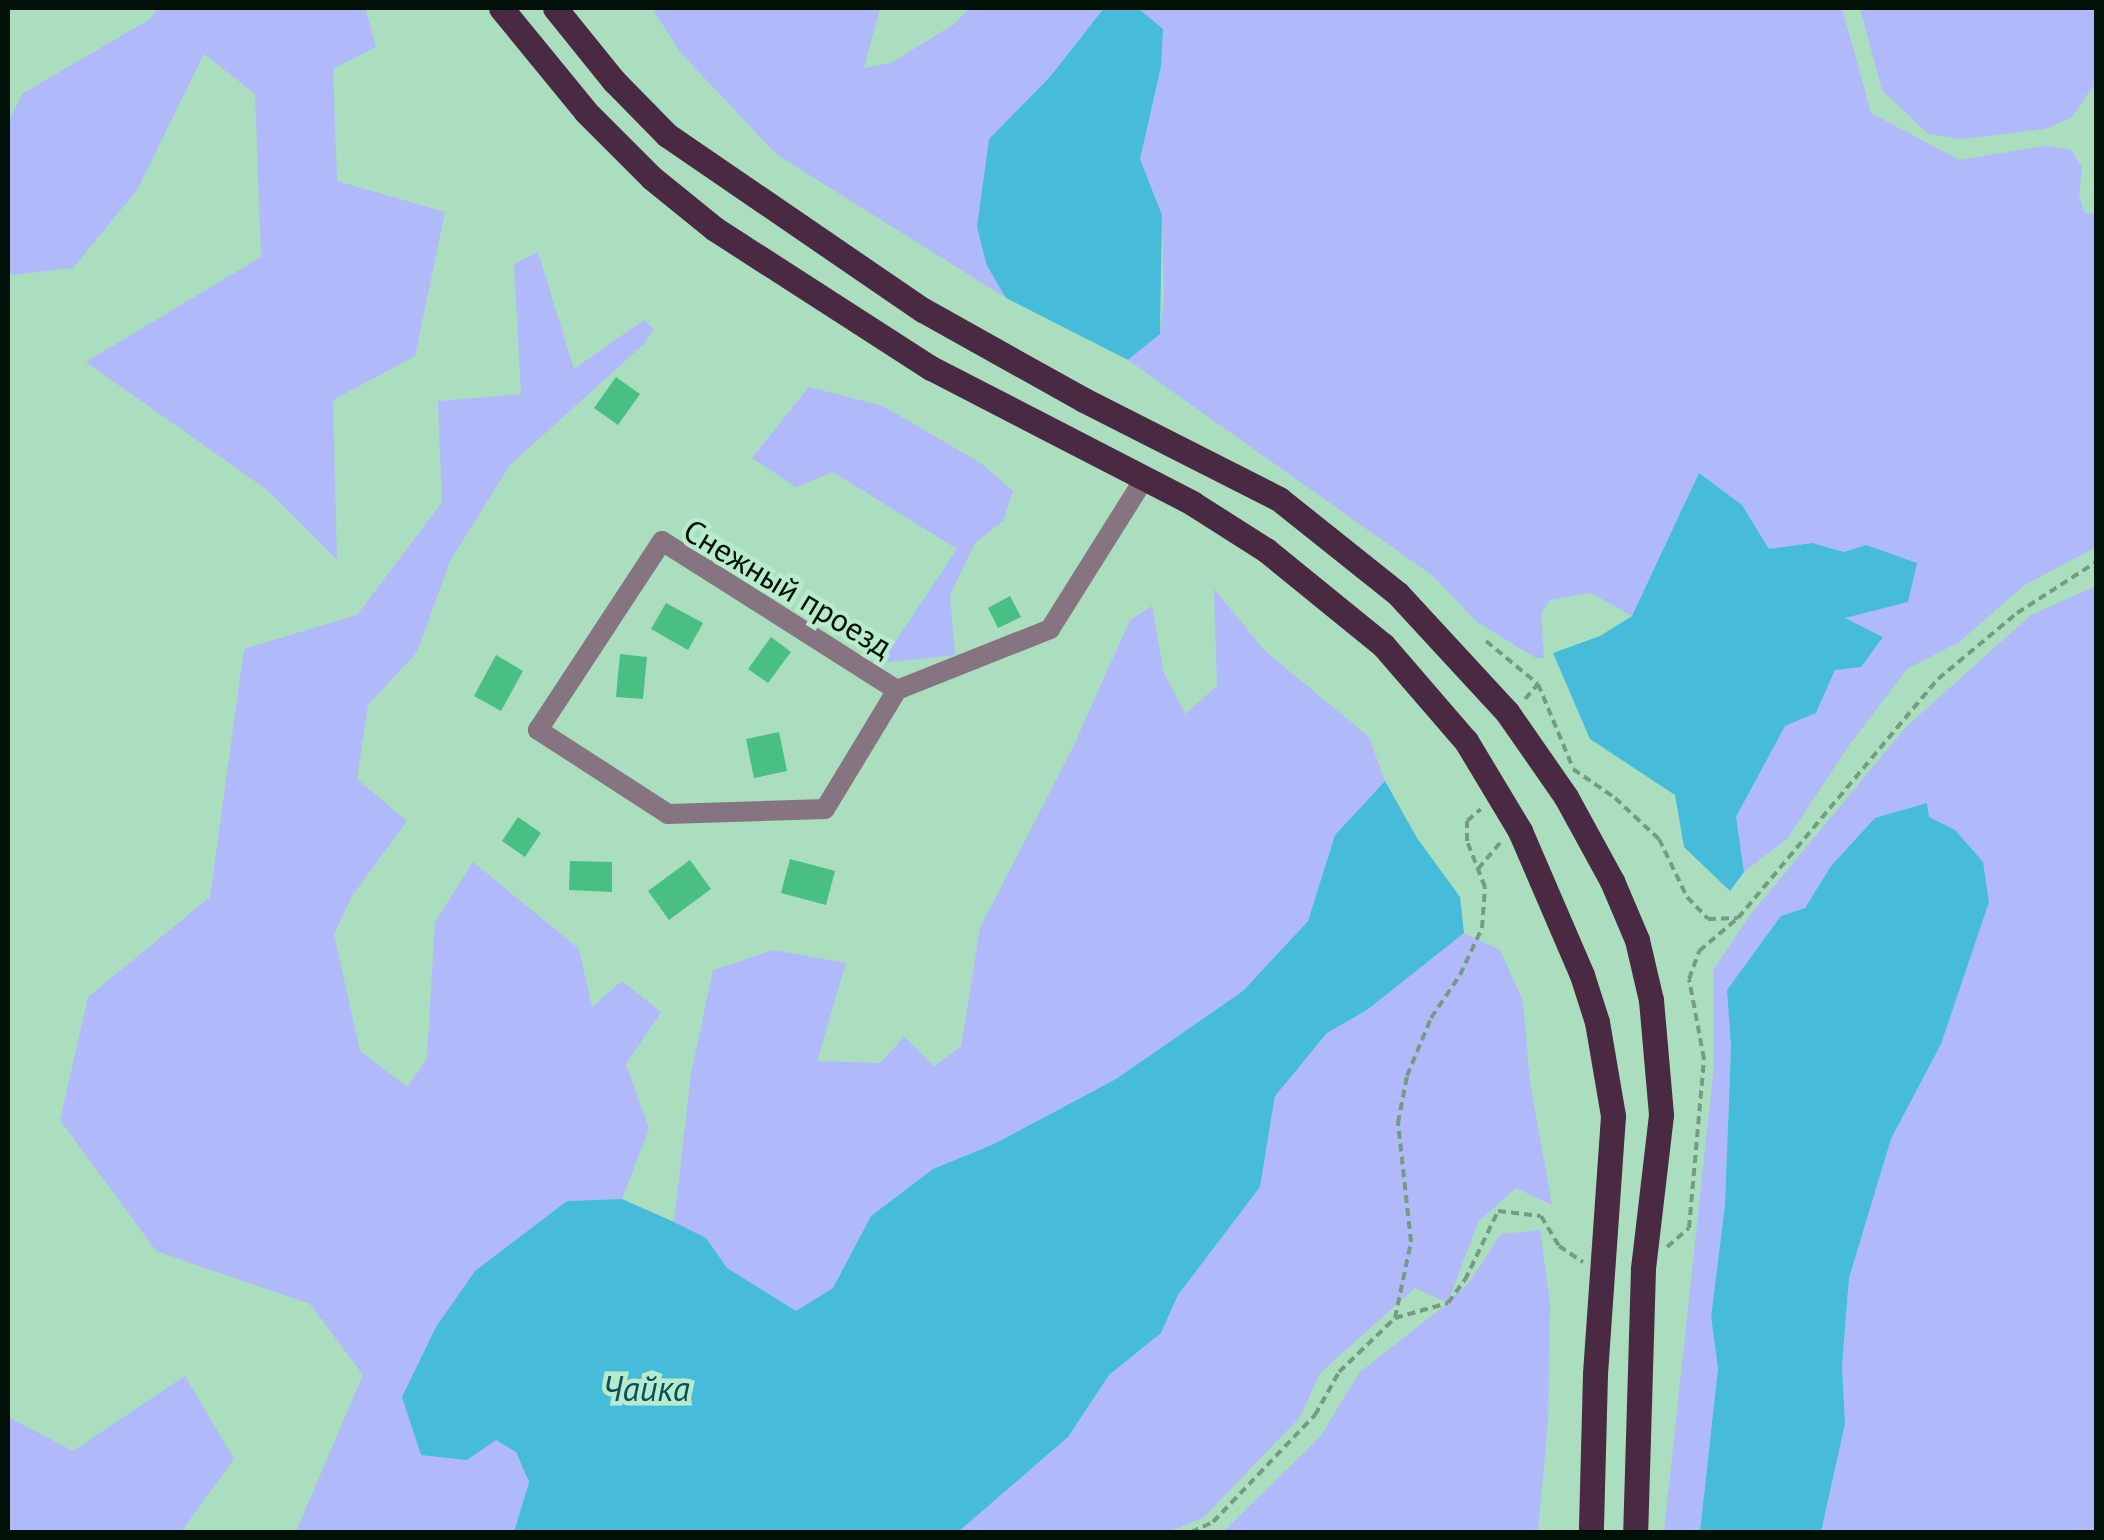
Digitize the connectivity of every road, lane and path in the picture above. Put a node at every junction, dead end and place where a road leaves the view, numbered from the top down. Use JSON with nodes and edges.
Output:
{"nodes":[{"id":1,"x":500,"y":8,"type":"edge"},
{"id":2,"x":556,"y":8,"type":"edge"},
{"id":3,"x":1143,"y":481,"type":"junction"},
{"id":4,"x":2096,"y":562,"type":"edge"},
{"id":5,"x":1486,"y":641,"type":"dead end"},
{"id":6,"x":897,"y":690,"type":"junction"},
{"id":7,"x":1557,"y":766,"type":"dead end"},
{"id":8,"x":1573,"y":768,"type":"junction"},
{"id":9,"x":1484,"y":806,"type":"dead end"},
{"id":10,"x":1518,"y":827,"type":"junction"},
{"id":11,"x":1478,"y":869,"type":"junction"},
{"id":12,"x":1738,"y":918,"type":"junction"},
{"id":13,"x":1643,"y":1269,"type":"junction"},
{"id":14,"x":1604,"y":1275,"type":"junction"},
{"id":15,"x":1394,"y":1318,"type":"junction"},
{"id":16,"x":1191,"y":1532,"type":"edge"},
{"id":17,"x":1591,"y":1532,"type":"edge"},
{"id":18,"x":1635,"y":1532,"type":"edge"}],
"edges":[{"from":1,"to":3,"type":"main road"},
{"from":2,"to":13,"type":"main road","bridge":true},
{"from":3,"to":6,"type":"street","name":"Снежный проезд"},
{"from":3,"to":10,"type":"main road","bridge":true},
{"from":4,"to":12,"type":"path"},
{"from":5,"to":8,"type":"path"},
{"from":6,"to":6,"type":"street","name":"Снежный проезд"},
{"from":7,"to":8,"type":"path"},
{"from":8,"to":12,"type":"path"},
{"from":9,"to":11,"type":"path"},
{"from":10,"to":11,"type":"path"},
{"from":10,"to":14,"type":"main road"},
{"from":11,"to":15,"type":"path"},
{"from":12,"to":13,"type":"path"},
{"from":13,"to":18,"type":"main road"},
{"from":14,"to":15,"type":"path"},
{"from":14,"to":17,"type":"main road"},
{"from":15,"to":16,"type":"path"}]}
